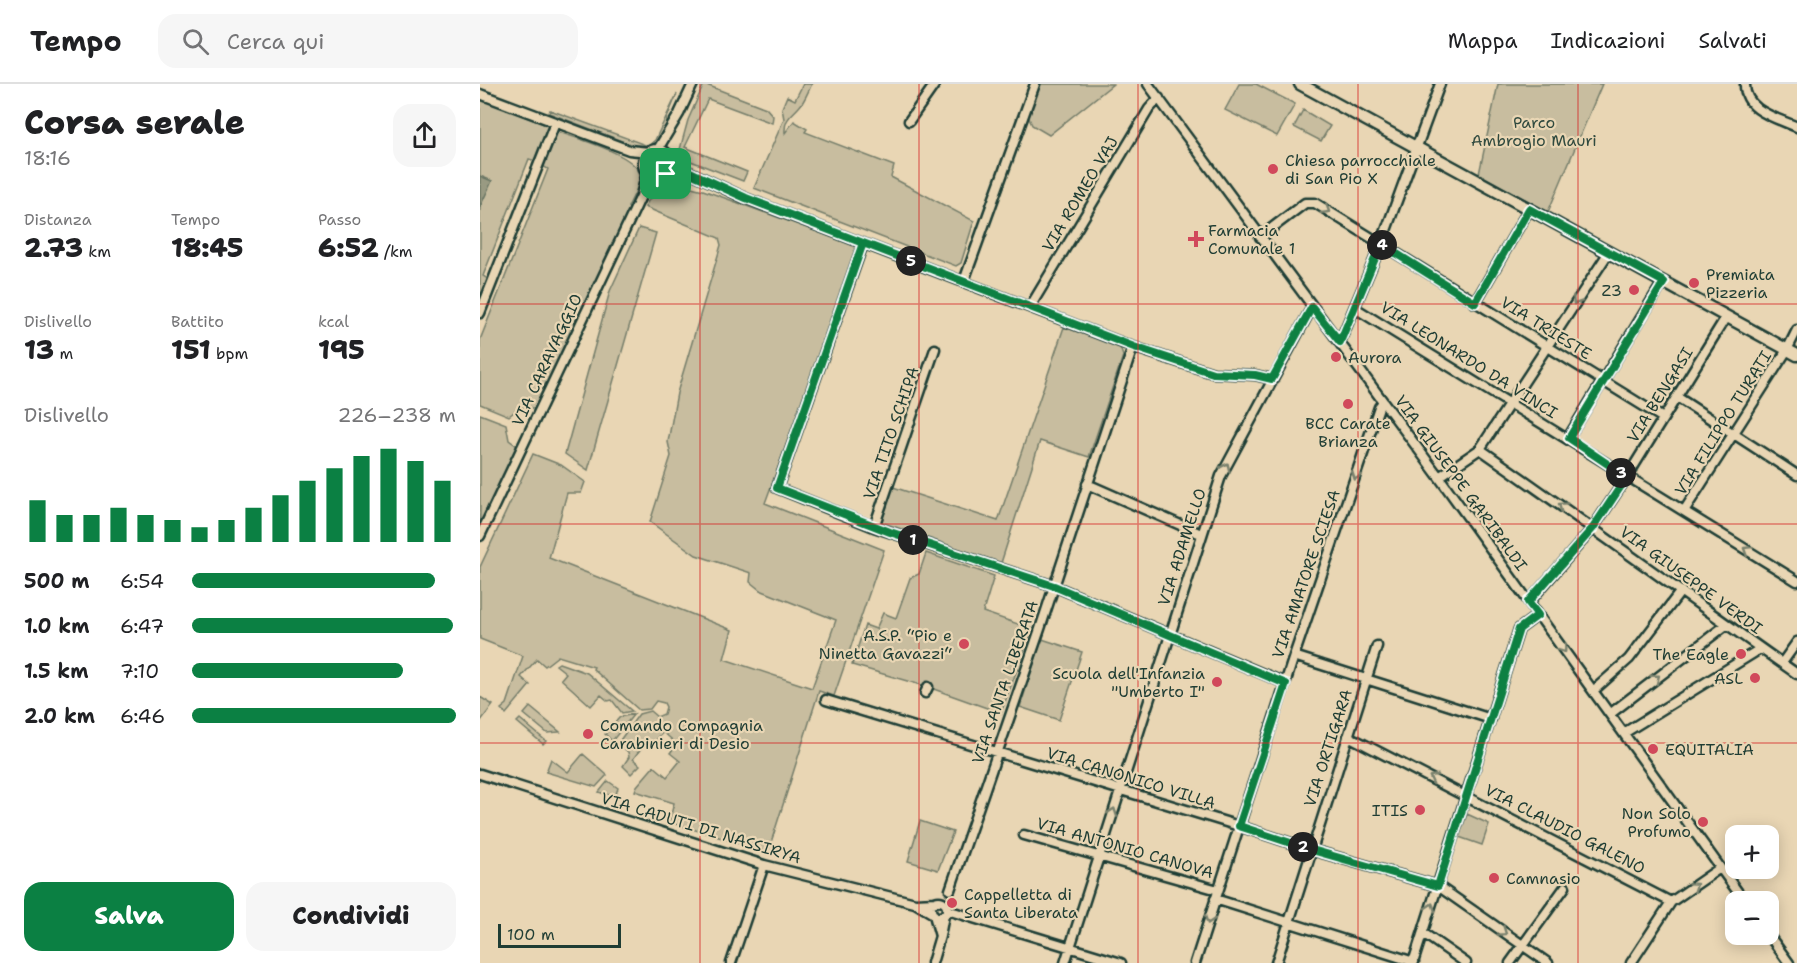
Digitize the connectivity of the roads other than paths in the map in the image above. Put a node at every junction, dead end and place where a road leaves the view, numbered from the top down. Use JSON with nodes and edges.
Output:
{"nodes":[{"id":1,"x":693,"y":84,"type":"edge"},
{"id":2,"x":935,"y":84,"type":"edge"},
{"id":3,"x":1035,"y":84,"type":"edge"},
{"id":4,"x":1148,"y":84,"type":"edge"},
{"id":5,"x":1300,"y":84,"type":"edge"},
{"id":6,"x":1440,"y":84,"type":"edge"},
{"id":7,"x":1745,"y":84,"type":"edge"},
{"id":8,"x":480,"y":94,"type":"edge"},
{"id":9,"x":1159,"y":98,"type":"junction"},
{"id":10,"x":679,"y":114,"type":"junction"},
{"id":11,"x":909,"y":121,"type":"dead end"},
{"id":12,"x":555,"y":123,"type":"junction"},
{"id":13,"x":1797,"y":127,"type":"edge"},
{"id":14,"x":1416,"y":148,"type":"junction"},
{"id":15,"x":629,"y":150,"type":"junction"},
{"id":16,"x":654,"y":150,"type":"junction"},
{"id":17,"x":669,"y":155,"type":"junction"},
{"id":18,"x":645,"y":167,"type":"junction"},
{"id":19,"x":693,"y":174,"type":"junction"},
{"id":20,"x":661,"y":175,"type":"junction"},
{"id":21,"x":641,"y":196,"type":"junction"},
{"id":22,"x":1529,"y":209,"type":"junction"},
{"id":23,"x":1260,"y":237,"type":"junction"},
{"id":24,"x":863,"y":243,"type":"junction"},
{"id":25,"x":1381,"y":244,"type":"junction"},
{"id":26,"x":1609,"y":252,"type":"junction"},
{"id":27,"x":964,"y":281,"type":"junction"},
{"id":28,"x":1664,"y":282,"type":"junction"},
{"id":29,"x":1475,"y":303,"type":"junction"},
{"id":30,"x":1030,"y":306,"type":"junction"},
{"id":31,"x":1312,"y":307,"type":"junction"},
{"id":32,"x":1355,"y":308,"type":"junction"},
{"id":33,"x":480,"y":313,"type":"edge"},
{"id":34,"x":1726,"y":316,"type":"junction"},
{"id":35,"x":1797,"y":330,"type":"edge"},
{"id":36,"x":1340,"y":342,"type":"junction"},
{"id":37,"x":1547,"y":345,"type":"junction"},
{"id":38,"x":1134,"y":347,"type":"junction"},
{"id":39,"x":935,"y":349,"type":"dead end"},
{"id":40,"x":1792,"y":353,"type":"edge"},
{"id":41,"x":1272,"y":379,"type":"junction"},
{"id":42,"x":1603,"y":382,"type":"junction"},
{"id":43,"x":1677,"y":397,"type":"junction"},
{"id":44,"x":1383,"y":402,"type":"junction"},
{"id":45,"x":1509,"y":402,"type":"junction"},
{"id":46,"x":1664,"y":418,"type":"junction"},
{"id":47,"x":1733,"y":434,"type":"junction"},
{"id":48,"x":1569,"y":438,"type":"junction"},
{"id":49,"x":1480,"y":449,"type":"junction"},
{"id":50,"x":1797,"y":475,"type":"edge"},
{"id":51,"x":1438,"y":477,"type":"junction"},
{"id":52,"x":1627,"y":477,"type":"junction"},
{"id":53,"x":1087,"y":484,"type":"junction"},
{"id":54,"x":1684,"y":511,"type":"junction"},
{"id":55,"x":874,"y":526,"type":"junction"},
{"id":56,"x":1593,"y":528,"type":"junction"},
{"id":57,"x":1201,"y":534,"type":"junction"},
{"id":58,"x":480,"y":536,"type":"edge"},
{"id":59,"x":1797,"y":581,"type":"edge"},
{"id":60,"x":1054,"y":586,"type":"junction"},
{"id":61,"x":1681,"y":591,"type":"junction"},
{"id":62,"x":1528,"y":602,"type":"junction"},
{"id":63,"x":1538,"y":615,"type":"junction"},
{"id":64,"x":1726,"y":625,"type":"junction"},
{"id":65,"x":1171,"y":634,"type":"junction"},
{"id":66,"x":1797,"y":642,"type":"edge"},
{"id":67,"x":1377,"y":646,"type":"dead end"},
{"id":68,"x":1760,"y":649,"type":"junction"},
{"id":69,"x":1294,"y":656,"type":"junction"},
{"id":70,"x":1782,"y":663,"type":"junction"},
{"id":71,"x":1797,"y":674,"type":"edge"},
{"id":72,"x":1366,"y":679,"type":"junction"},
{"id":73,"x":1286,"y":684,"type":"junction"},
{"id":74,"x":1593,"y":691,"type":"junction"},
{"id":75,"x":826,"y":700,"type":"dead end"},
{"id":76,"x":1610,"y":714,"type":"junction"},
{"id":77,"x":1491,"y":719,"type":"junction"},
{"id":78,"x":1624,"y":732,"type":"junction"},
{"id":79,"x":1348,"y":736,"type":"junction"},
{"id":80,"x":996,"y":753,"type":"junction"},
{"id":81,"x":480,"y":774,"type":"edge"},
{"id":82,"x":1120,"y":790,"type":"junction"},
{"id":83,"x":1467,"y":795,"type":"junction"},
{"id":84,"x":1239,"y":826,"type":"junction"},
{"id":85,"x":1024,"y":835,"type":"dead end"},
{"id":86,"x":1312,"y":850,"type":"junction"},
{"id":87,"x":1098,"y":856,"type":"junction"},
{"id":88,"x":764,"y":865,"type":"junction"},
{"id":89,"x":1720,"y":868,"type":"junction"},
{"id":90,"x":1438,"y":886,"type":"junction"},
{"id":91,"x":1565,"y":887,"type":"dead end"},
{"id":92,"x":950,"y":890,"type":"junction"},
{"id":93,"x":1737,"y":891,"type":"edge"},
{"id":94,"x":1217,"y":895,"type":"junction"},
{"id":95,"x":937,"y":902,"type":"junction"},
{"id":96,"x":1671,"y":902,"type":"junction"},
{"id":97,"x":915,"y":903,"type":"junction"},
{"id":98,"x":946,"y":911,"type":"junction"},
{"id":99,"x":933,"y":914,"type":"junction"},
{"id":100,"x":1289,"y":922,"type":"junction"},
{"id":101,"x":1423,"y":933,"type":"junction"},
{"id":102,"x":940,"y":936,"type":"junction"},
{"id":103,"x":1522,"y":945,"type":"junction"},
{"id":104,"x":1776,"y":945,"type":"edge"},
{"id":105,"x":1070,"y":947,"type":"junction"},
{"id":106,"x":1797,"y":959,"type":"edge"},
{"id":107,"x":1414,"y":962,"type":"edge"},
{"id":108,"x":731,"y":963,"type":"edge"},
{"id":109,"x":932,"y":963,"type":"edge"},
{"id":110,"x":1065,"y":963,"type":"edge"},
{"id":111,"x":1121,"y":963,"type":"edge"},
{"id":112,"x":1195,"y":963,"type":"edge"},
{"id":113,"x":1276,"y":963,"type":"edge"},
{"id":114,"x":1466,"y":963,"type":"edge"},
{"id":115,"x":1510,"y":963,"type":"edge"},
{"id":116,"x":1548,"y":963,"type":"edge"},
{"id":117,"x":1631,"y":963,"type":"edge"},
{"id":118,"x":1789,"y":963,"type":"edge"},
{"id":119,"x":1794,"y":963,"type":"edge"}],
"edges":[{"from":1,"to":10,"type":"street"},
{"from":2,"to":11,"type":"street"},
{"from":3,"to":27,"type":"street"},
{"from":4,"to":9,"type":"street","name":"VIA GIUSEPPE GARIBALDI"},
{"from":5,"to":14,"type":"main road"},
{"from":6,"to":14,"type":"street"},
{"from":7,"to":13,"type":"street"},
{"from":8,"to":12,"type":"street"},
{"from":9,"to":23,"type":"street","name":"VIA GIUSEPPE GARIBALDI"},
{"from":9,"to":30,"type":"street","name":"VIA ROMEO VAJ"},
{"from":10,"to":16,"type":"street"},
{"from":10,"to":17,"type":"street"},
{"from":12,"to":15,"type":"street"},
{"from":12,"to":33,"type":"street"},
{"from":14,"to":22,"type":"main road"},
{"from":14,"to":25,"type":"street"},
{"from":15,"to":16,"type":"street"},
{"from":15,"to":18,"type":"street"},
{"from":16,"to":17,"type":"street"},
{"from":16,"to":18,"type":"street","name":"VIA CARAVAGGIO"},
{"from":17,"to":19,"type":"street"},
{"from":17,"to":20,"type":"street"},
{"from":18,"to":20,"type":"street"},
{"from":18,"to":21,"type":"street","name":"VIA CARAVAGGIO"},
{"from":19,"to":20,"type":"street"},
{"from":19,"to":24,"type":"street"},
{"from":20,"to":21,"type":"street","name":"VIA CARAVAGGIO"},
{"from":21,"to":58,"type":"street","name":"VIA CARAVAGGIO"},
{"from":22,"to":26,"type":"main road"},
{"from":22,"to":29,"type":"street"},
{"from":23,"to":25,"type":"street","name":"VIA TRIESTE","one_way":true},
{"from":23,"to":31,"type":"street","name":"VIA GIUSEPPE GARIBALDI"},
{"from":24,"to":27,"type":"street"},
{"from":24,"to":55,"type":"street"},
{"from":25,"to":29,"type":"street","name":"VIA TRIESTE"},
{"from":25,"to":32,"type":"street"},
{"from":26,"to":28,"type":"main road"},
{"from":26,"to":37,"type":"street","one_way":true},
{"from":27,"to":30,"type":"street"},
{"from":28,"to":34,"type":"main road"},
{"from":28,"to":42,"type":"street"},
{"from":29,"to":37,"type":"street","name":"VIA TRIESTE"},
{"from":30,"to":38,"type":"street"},
{"from":31,"to":36,"type":"street","name":"VIA GIUSEPPE GARIBALDI"},
{"from":31,"to":41,"type":"street","name":"VIA ADAMELLO"},
{"from":32,"to":36,"type":"street"},
{"from":32,"to":45,"type":"street","name":"VIA LEONARDO DA VINCI"},
{"from":34,"to":40,"type":"main road"},
{"from":34,"to":43,"type":"street","name":"VIA BENGASI"},
{"from":35,"to":40,"type":"street","name":"VIA FILIPPO TURATI"},
{"from":36,"to":44,"type":"street","name":"VIA GIUSEPPE GARIBALDI"},
{"from":37,"to":42,"type":"street","name":"VIA TRIESTE"},
{"from":37,"to":45,"type":"street"},
{"from":38,"to":41,"type":"street"},
{"from":38,"to":53,"type":"street","name":"VIA SANTA LIBERATA"},
{"from":39,"to":55,"type":"street","name":"VIA TITO SCHIPA"},
{"from":40,"to":47,"type":"street","name":"VIA FILIPPO TURATI"},
{"from":57,"to":41,"type":"street","name":"VIA ADAMELLO","one_way":true},
{"from":42,"to":46,"type":"street","name":"VIA TRIESTE"},
{"from":42,"to":48,"type":"street"},
{"from":43,"to":46,"type":"street","name":"VIA BENGASI"},
{"from":43,"to":47,"type":"street"},
{"from":44,"to":51,"type":"street","name":"VIA GIUSEPPE GARIBALDI"},
{"from":44,"to":69,"type":"street","name":"VIA AMATORE SCIESA","one_way":true},
{"from":45,"to":48,"type":"street","name":"VIA LEONARDO DA VINCI"},
{"from":45,"to":49,"type":"street"},
{"from":46,"to":52,"type":"street","name":"VIA BENGASI"},
{"from":47,"to":50,"type":"street"},
{"from":47,"to":54,"type":"street","name":"VIA FILIPPO TURATI"},
{"from":48,"to":52,"type":"street","name":"VIA LEONARDO DA VINCI"},
{"from":49,"to":51,"type":"street"},
{"from":56,"to":49,"type":"street","name":"VIA GIUSEPPE VERDI","one_way":true},
{"from":51,"to":62,"type":"street","name":"VIA GIUSEPPE GARIBALDI"},
{"from":52,"to":54,"type":"street","name":"VIA LEONARDO DA VINCI"},
{"from":52,"to":56,"type":"street","name":"VIA BENGASI"},
{"from":53,"to":57,"type":"street"},
{"from":53,"to":60,"type":"street","name":"VIA SANTA LIBERATA"},
{"from":59,"to":54,"type":"street","name":"VIA LEONARDO DA VINCI","one_way":true},
{"from":55,"to":60,"type":"street"},
{"from":56,"to":61,"type":"street","name":"VIA GIUSEPPE VERDI"},
{"from":56,"to":62,"type":"street","name":"VIA BENGASI"},
{"from":57,"to":65,"type":"street","name":"VIA ADAMELLO"},
{"from":60,"to":65,"type":"street"},
{"from":60,"to":80,"type":"street","name":"VIA SANTA LIBERATA"},
{"from":61,"to":64,"type":"street","name":"VIA GIUSEPPE VERDI"},
{"from":61,"to":74,"type":"street"},
{"from":62,"to":63,"type":"street","name":"VIA GIUSEPPE GARIBALDI"},
{"from":63,"to":74,"type":"street","name":"VIA GIUSEPPE GARIBALDI","one_way":true},
{"from":63,"to":77,"type":"street"},
{"from":64,"to":68,"type":"street","name":"VIA GIUSEPPE VERDI"},
{"from":76,"to":64,"type":"street","one_way":true},
{"from":65,"to":73,"type":"street"},
{"from":65,"to":82,"type":"street","name":"VIA ADAMELLO"},
{"from":66,"to":70,"type":"street"},
{"from":67,"to":72,"type":"street","name":"VIA ORTIGARA"},
{"from":68,"to":70,"type":"street","name":"VIA GIUSEPPE VERDI"},
{"from":68,"to":78,"type":"street"},
{"from":69,"to":72,"type":"street"},
{"from":69,"to":73,"type":"street","name":"VIA AMATORE SCIESA"},
{"from":70,"to":71,"type":"street","name":"VIA GIUSEPPE VERDI"},
{"from":72,"to":77,"type":"street"},
{"from":72,"to":79,"type":"street","name":"VIA ORTIGARA"},
{"from":73,"to":84,"type":"street","name":"VIA AMATORE SCIESA"},
{"from":74,"to":76,"type":"street","name":"VIA GIUSEPPE GARIBALDI"},
{"from":75,"to":80,"type":"street","name":"VIA CANONICO VILLA"},
{"from":76,"to":78,"type":"street","name":"VIA GIUSEPPE GARIBALDI"},
{"from":77,"to":83,"type":"street"},
{"from":78,"to":89,"type":"street","name":"VIA GIUSEPPE GARIBALDI"},
{"from":83,"to":79,"type":"street","name":"VIA CLAUDIO GALENO","one_way":true},
{"from":79,"to":86,"type":"street","name":"VIA ORTIGARA"},
{"from":80,"to":82,"type":"street","name":"VIA CANONICO VILLA"},
{"from":80,"to":92,"type":"street","name":"VIA SANTA LIBERATA"},
{"from":81,"to":88,"type":"street","name":"VIA CADUTI DI NASSIRYA"},
{"from":82,"to":84,"type":"street","name":"VIA CANONICO VILLA"},
{"from":87,"to":82,"type":"street","name":"VIA ADAMELLO","one_way":true},
{"from":83,"to":90,"type":"street"},
{"from":83,"to":96,"type":"street","name":"VIA CLAUDIO GALENO"},
{"from":84,"to":86,"type":"street","name":"VIA CANONICO VILLA"},
{"from":84,"to":94,"type":"street","name":"VIA AMATORE SCIESA"},
{"from":85,"to":87,"type":"street","name":"VIA ANTONIO CANOVA"},
{"from":86,"to":90,"type":"street","name":"VIA CANONICO VILLA"},
{"from":86,"to":100,"type":"street","name":"VIA ORTIGARA"},
{"from":87,"to":94,"type":"street","name":"VIA ANTONIO CANOVA"},
{"from":87,"to":105,"type":"street","name":"VIA ADAMELLO"},
{"from":88,"to":97,"type":"street","name":"VIA CADUTI DI NASSIRYA"},
{"from":88,"to":108,"type":"street"},
{"from":89,"to":93,"type":"street","name":"VIA GIUSEPPE GARIBALDI"},
{"from":96,"to":89,"type":"street","one_way":true},
{"from":101,"to":90,"type":"street","one_way":true},
{"from":90,"to":103,"type":"street","name":"VIA CANONICO VILLA","one_way":true},
{"from":91,"to":103,"type":"street"},
{"from":92,"to":95,"type":"street","name":"VIA SANTA LIBERATA"},
{"from":92,"to":98,"type":"street","name":"VIA SANTA LIBERATA"},
{"from":94,"to":100,"type":"street","name":"VIA ANTONIO CANOVA"},
{"from":94,"to":112,"type":"street","name":"VIA AMATORE SCIESA","one_way":true},
{"from":95,"to":97,"type":"street"},
{"from":95,"to":98,"type":"street"},
{"from":95,"to":99,"type":"street"},
{"from":96,"to":117,"type":"street"},
{"from":97,"to":99,"type":"street"},
{"from":98,"to":99,"type":"street"},
{"from":98,"to":102,"type":"street","name":"VIA SANTA LIBERATA"},
{"from":98,"to":105,"type":"street"},
{"from":99,"to":102,"type":"street"},
{"from":100,"to":107,"type":"street","name":"VIA ANTONIO CANOVA"},
{"from":100,"to":113,"type":"street","name":"VIA ORTIGARA"},
{"from":101,"to":107,"type":"street"},
{"from":101,"to":114,"type":"street"},
{"from":102,"to":109,"type":"street","name":"VIA SANTA LIBERATA"},
{"from":103,"to":115,"type":"street"},
{"from":103,"to":116,"type":"street","name":"VIA CANONICO VILLA"},
{"from":104,"to":118,"type":"street"},
{"from":105,"to":110,"type":"street","name":"VIA ADAMELLO"},
{"from":105,"to":111,"type":"street"},
{"from":106,"to":119,"type":"street"}]}
